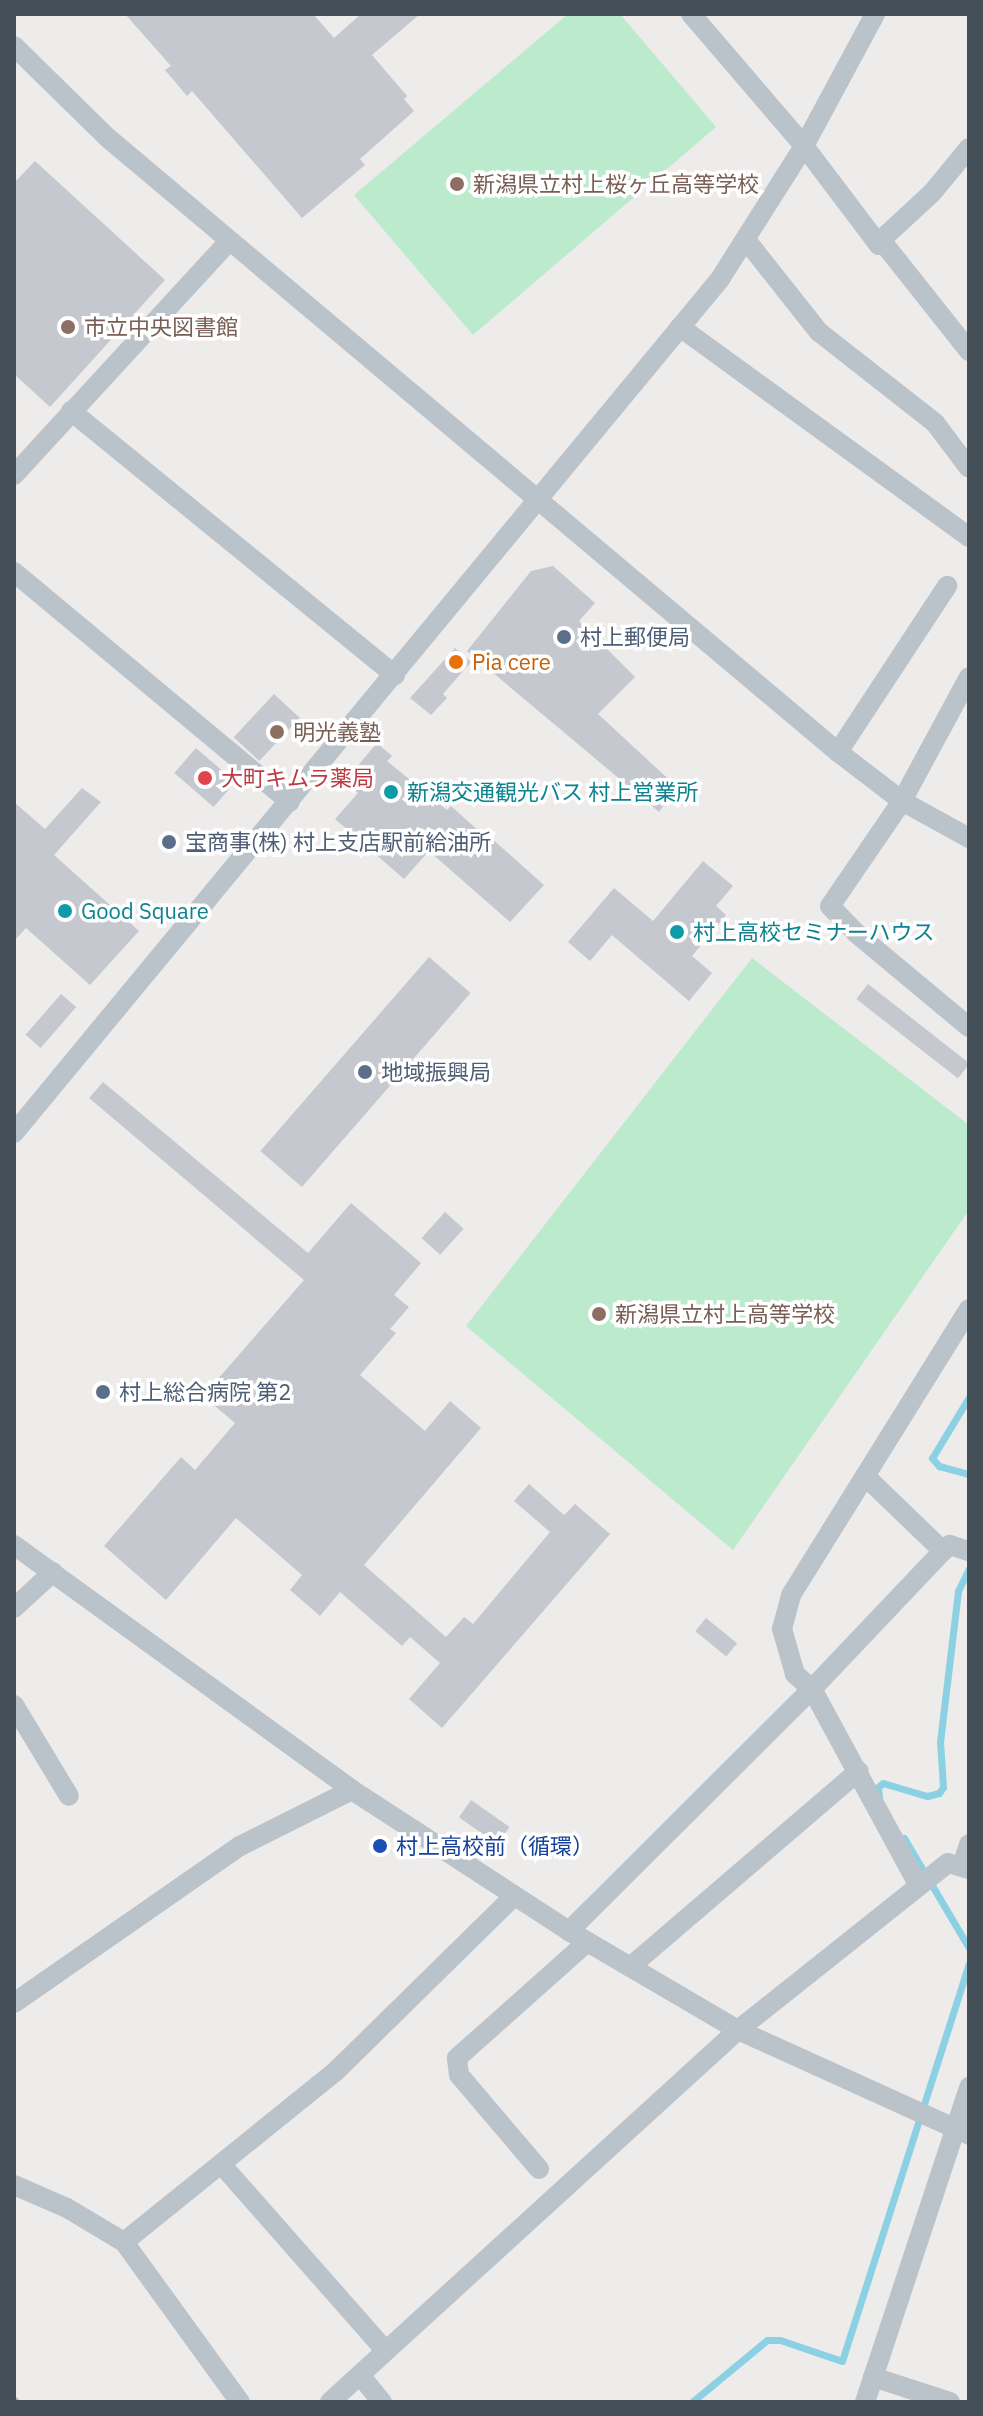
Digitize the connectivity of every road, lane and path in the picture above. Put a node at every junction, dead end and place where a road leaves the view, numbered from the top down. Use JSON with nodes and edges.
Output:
{"nodes":[{"id":1,"x":691,"y":14,"type":"edge"},
{"id":2,"x":875,"y":14,"type":"edge"},
{"id":3,"x":14,"y":46,"type":"edge"},
{"id":4,"x":804,"y":146,"type":"junction"},
{"id":5,"x":969,"y":148,"type":"edge"},
{"id":6,"x":746,"y":240,"type":"junction"},
{"id":7,"x":881,"y":240,"type":"junction"},
{"id":8,"x":229,"y":241,"type":"junction"},
{"id":9,"x":680,"y":327,"type":"junction"},
{"id":10,"x":969,"y":351,"type":"edge"},
{"id":11,"x":71,"y":411,"type":"junction"},
{"id":12,"x":969,"y":468,"type":"edge"},
{"id":13,"x":14,"y":475,"type":"edge"},
{"id":14,"x":537,"y":502,"type":"junction"},
{"id":15,"x":965,"y":525,"type":"edge"},
{"id":16,"x":14,"y":572,"type":"edge"},
{"id":17,"x":947,"y":586,"type":"dead end"},
{"id":18,"x":395,"y":675,"type":"junction"},
{"id":19,"x":969,"y":677,"type":"edge"},
{"id":20,"x":838,"y":752,"type":"junction"},
{"id":21,"x":902,"y":801,"type":"junction"},
{"id":22,"x":290,"y":802,"type":"junction"},
{"id":23,"x":969,"y":838,"type":"edge"},
{"id":24,"x":969,"y":1027,"type":"edge"},
{"id":25,"x":14,"y":1133,"type":"edge"},
{"id":26,"x":969,"y":1309,"type":"edge"},
{"id":27,"x":865,"y":1476,"type":"junction"},
{"id":28,"x":14,"y":1545,"type":"edge"},
{"id":29,"x":943,"y":1551,"type":"junction"},
{"id":30,"x":969,"y":1551,"type":"edge"},
{"id":31,"x":53,"y":1572,"type":"junction"},
{"id":32,"x":14,"y":1608,"type":"edge"},
{"id":33,"x":812,"y":1689,"type":"junction"},
{"id":34,"x":14,"y":1705,"type":"edge"},
{"id":35,"x":859,"y":1771,"type":"junction"},
{"id":36,"x":352,"y":1790,"type":"junction"},
{"id":37,"x":69,"y":1796,"type":"dead end"},
{"id":38,"x":969,"y":1844,"type":"edge"},
{"id":39,"x":966,"y":1868,"type":"edge"},
{"id":40,"x":919,"y":1886,"type":"junction"},
{"id":41,"x":514,"y":1896,"type":"junction"},
{"id":42,"x":569,"y":1931,"type":"junction"},
{"id":43,"x":587,"y":1942,"type":"junction"},
{"id":44,"x":630,"y":1967,"type":"junction"},
{"id":45,"x":14,"y":2003,"type":"edge"},
{"id":46,"x":738,"y":2030,"type":"junction"},
{"id":47,"x":969,"y":2087,"type":"edge"},
{"id":48,"x":962,"y":2133,"type":"edge"},
{"id":49,"x":221,"y":2164,"type":"junction"},
{"id":50,"x":539,"y":2169,"type":"dead end"},
{"id":51,"x":14,"y":2185,"type":"edge"},
{"id":52,"x":124,"y":2242,"type":"junction"},
{"id":53,"x":386,"y":2351,"type":"junction"},
{"id":54,"x":360,"y":2375,"type":"junction"},
{"id":55,"x":873,"y":2377,"type":"junction"},
{"id":56,"x":240,"y":2402,"type":"edge"},
{"id":57,"x":330,"y":2402,"type":"edge"},
{"id":58,"x":382,"y":2402,"type":"edge"},
{"id":59,"x":865,"y":2402,"type":"edge"},
{"id":60,"x":950,"y":2402,"type":"edge"}],
"edges":[{"from":1,"to":4,"type":"street"},
{"from":2,"to":4,"type":"street"},
{"from":3,"to":8,"type":"street"},
{"from":4,"to":6,"type":"street"},
{"from":4,"to":7,"type":"street"},
{"from":5,"to":7,"type":"street"},
{"from":6,"to":9,"type":"street"},
{"from":6,"to":12,"type":"street"},
{"from":7,"to":10,"type":"street"},
{"from":8,"to":11,"type":"street"},
{"from":8,"to":14,"type":"street"},
{"from":9,"to":14,"type":"street"},
{"from":9,"to":15,"type":"street"},
{"from":11,"to":13,"type":"street"},
{"from":11,"to":18,"type":"street"},
{"from":14,"to":18,"type":"street"},
{"from":14,"to":20,"type":"street"},
{"from":16,"to":22,"type":"street"},
{"from":17,"to":20,"type":"street"},
{"from":18,"to":22,"type":"street"},
{"from":19,"to":21,"type":"street"},
{"from":20,"to":21,"type":"street"},
{"from":21,"to":23,"type":"street"},
{"from":21,"to":24,"type":"street"},
{"from":22,"to":25,"type":"street"},
{"from":26,"to":27,"type":"street"},
{"from":27,"to":29,"type":"street"},
{"from":27,"to":33,"type":"street"},
{"from":28,"to":31,"type":"street"},
{"from":29,"to":30,"type":"street"},
{"from":29,"to":33,"type":"street"},
{"from":31,"to":32,"type":"street"},
{"from":31,"to":36,"type":"street"},
{"from":33,"to":35,"type":"street"},
{"from":33,"to":42,"type":"street"},
{"from":34,"to":37,"type":"street"},
{"from":35,"to":40,"type":"street"},
{"from":35,"to":44,"type":"street"},
{"from":36,"to":41,"type":"street"},
{"from":36,"to":45,"type":"street"},
{"from":38,"to":39,"type":"street"},
{"from":39,"to":40,"type":"street"},
{"from":40,"to":46,"type":"street"},
{"from":41,"to":42,"type":"street"},
{"from":41,"to":49,"type":"street"},
{"from":42,"to":43,"type":"street"},
{"from":43,"to":44,"type":"street"},
{"from":43,"to":50,"type":"street"},
{"from":44,"to":46,"type":"street"},
{"from":46,"to":48,"type":"street"},
{"from":46,"to":53,"type":"street"},
{"from":47,"to":48,"type":"street"},
{"from":48,"to":55,"type":"street"},
{"from":49,"to":52,"type":"street"},
{"from":49,"to":53,"type":"street"},
{"from":51,"to":52,"type":"street"},
{"from":52,"to":56,"type":"street"},
{"from":53,"to":54,"type":"street"},
{"from":54,"to":57,"type":"street"},
{"from":54,"to":58,"type":"street"},
{"from":55,"to":59,"type":"street"},
{"from":55,"to":60,"type":"street"}]}
